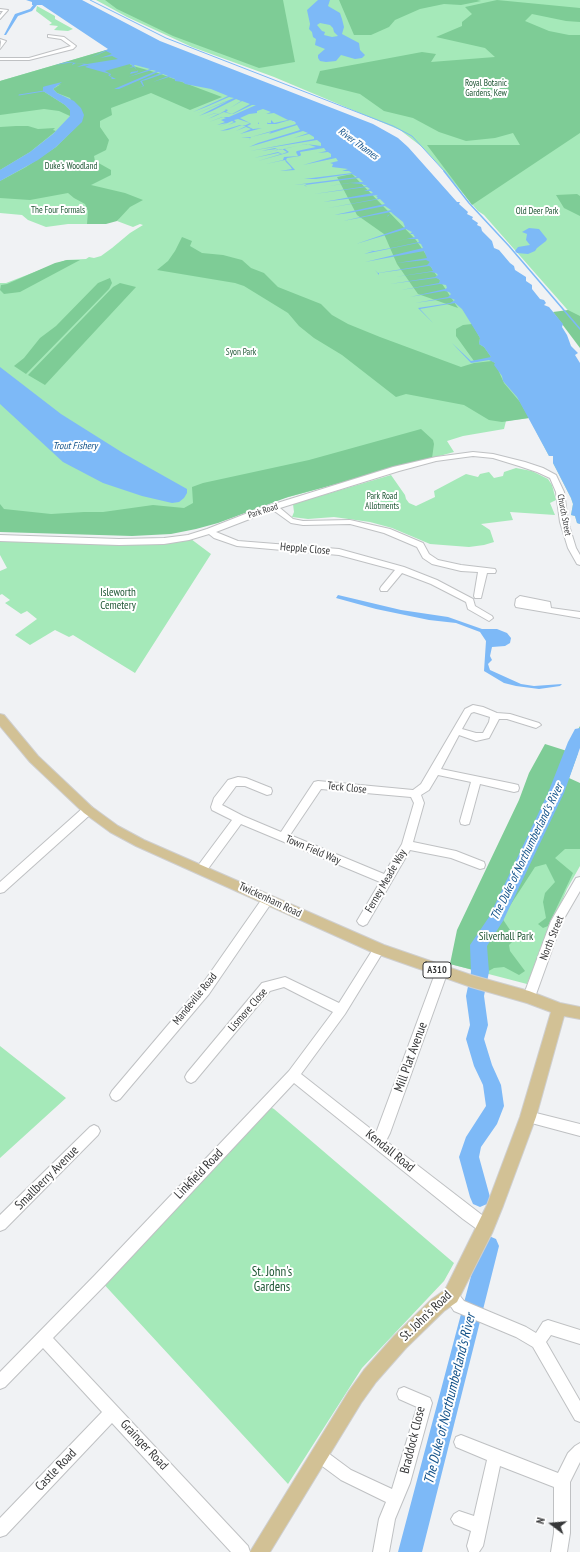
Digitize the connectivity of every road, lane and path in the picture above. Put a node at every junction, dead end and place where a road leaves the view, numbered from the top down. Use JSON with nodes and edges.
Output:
{"nodes":[{"id":1,"x":0,"y":10,"type":"edge"},
{"id":2,"x":0,"y":18,"type":"edge"},
{"id":3,"x":50,"y":36,"type":"dead end"},
{"id":4,"x":0,"y":40,"type":"edge"},
{"id":5,"x":0,"y":48,"type":"edge"},
{"id":6,"x":0,"y":59,"type":"edge"},
{"id":7,"x":522,"y":464,"type":"joint"},
{"id":8,"x":274,"y":507,"type":"junction"},
{"id":9,"x":210,"y":531,"type":"junction"},
{"id":10,"x":0,"y":538,"type":"edge"},
{"id":11,"x":580,"y":562,"type":"edge"},
{"id":12,"x":401,"y":569,"type":"junction"},
{"id":13,"x":384,"y":589,"type":"dead end"},
{"id":14,"x":478,"y":596,"type":"dead end"},
{"id":15,"x":546,"y":610,"type":"dead end"},
{"id":16,"x":580,"y":615,"type":"edge"},
{"id":17,"x":489,"y":618,"type":"dead end"},
{"id":18,"x":495,"y":716,"type":"junction"},
{"id":19,"x":0,"y":718,"type":"edge"},
{"id":20,"x":536,"y":725,"type":"dead end"},
{"id":21,"x":456,"y":731,"type":"junction"},
{"id":22,"x":435,"y":771,"type":"junction"},
{"id":23,"x":476,"y":780,"type":"junction"},
{"id":24,"x":514,"y":788,"type":"dead end"},
{"id":25,"x":267,"y":791,"type":"dead end"},
{"id":26,"x":415,"y":794,"type":"junction"},
{"id":27,"x":88,"y":810,"type":"junction"},
{"id":28,"x":239,"y":819,"type":"junction"},
{"id":29,"x":465,"y":821,"type":"dead end"},
{"id":30,"x":283,"y":837,"type":"junction"},
{"id":31,"x":407,"y":845,"type":"junction"},
{"id":32,"x":480,"y":865,"type":"dead end"},
{"id":33,"x":201,"y":870,"type":"junction"},
{"id":34,"x":387,"y":880,"type":"junction"},
{"id":35,"x":580,"y":881,"type":"edge"},
{"id":36,"x":0,"y":889,"type":"edge"},
{"id":37,"x":268,"y":898,"type":"junction"},
{"id":38,"x":363,"y":921,"type":"dead end"},
{"id":39,"x":379,"y":950,"type":"junction"},
{"id":40,"x":442,"y":971,"type":"junction"},
{"id":41,"x":529,"y":997,"type":"junction"},
{"id":42,"x":559,"y":1009,"type":"junction"},
{"id":43,"x":341,"y":1010,"type":"junction"},
{"id":44,"x":580,"y":1013,"type":"edge"},
{"id":45,"x":293,"y":1075,"type":"junction"},
{"id":46,"x":191,"y":1078,"type":"dead end"},
{"id":47,"x":116,"y":1095,"type":"dead end"},
{"id":48,"x":528,"y":1116,"type":"junction"},
{"id":49,"x":580,"y":1130,"type":"edge"},
{"id":50,"x":94,"y":1131,"type":"dead end"},
{"id":51,"x":378,"y":1142,"type":"junction"},
{"id":52,"x":0,"y":1224,"type":"edge"},
{"id":53,"x":486,"y":1226,"type":"junction"},
{"id":54,"x":455,"y":1301,"type":"junction"},
{"id":55,"x":580,"y":1337,"type":"edge"},
{"id":56,"x":44,"y":1338,"type":"junction"},
{"id":57,"x":538,"y":1342,"type":"junction"},
{"id":58,"x":0,"y":1382,"type":"edge"},
{"id":59,"x":404,"y":1394,"type":"dead end"},
{"id":60,"x":112,"y":1411,"type":"junction"},
{"id":61,"x":580,"y":1415,"type":"edge"},
{"id":62,"x":461,"y":1442,"type":"dead end"},
{"id":63,"x":580,"y":1450,"type":"edge"},
{"id":64,"x":319,"y":1455,"type":"junction"},
{"id":65,"x":495,"y":1456,"type":"junction"},
{"id":66,"x":562,"y":1482,"type":"junction"},
{"id":67,"x":395,"y":1498,"type":"junction"},
{"id":68,"x":459,"y":1519,"type":"dead end"},
{"id":69,"x":479,"y":1526,"type":"junction"},
{"id":70,"x":0,"y":1529,"type":"edge"},
{"id":71,"x":475,"y":1546,"type":"dead end"},
{"id":72,"x":242,"y":1552,"type":"edge"},
{"id":73,"x":259,"y":1552,"type":"edge"},
{"id":74,"x":381,"y":1552,"type":"edge"},
{"id":75,"x":559,"y":1552,"type":"edge"}],
"edges":[{"from":1,"to":2,"type":"street"},
{"from":3,"to":6,"type":"street"},
{"from":4,"to":5,"type":"street"},
{"from":7,"to":8,"type":"street","name":"Park Road"},
{"from":7,"to":11,"type":"street","name":"Church Street"},
{"from":8,"to":9,"type":"street","name":"Park Road"},
{"from":8,"to":14,"type":"street"},
{"from":9,"to":10,"type":"street","name":"Park Road"},
{"from":9,"to":12,"type":"street","name":"Hepple Close"},
{"from":12,"to":13,"type":"street"},
{"from":12,"to":17,"type":"street","name":"Hepple Close"},
{"from":15,"to":16,"type":"street"},
{"from":18,"to":20,"type":"street"},
{"from":18,"to":21,"type":"street"},
{"from":18,"to":21,"type":"street"},
{"from":19,"to":27,"type":"main road","name":"Twickenham Road","number":"A310"},
{"from":21,"to":22,"type":"street"},
{"from":22,"to":23,"type":"street"},
{"from":22,"to":26,"type":"street"},
{"from":23,"to":24,"type":"street"},
{"from":23,"to":29,"type":"street"},
{"from":25,"to":28,"type":"street","name":"Town Field Way"},
{"from":26,"to":30,"type":"street","name":"Teck Close"},
{"from":26,"to":31,"type":"street"},
{"from":27,"to":33,"type":"main road","name":"Twickenham Road","number":"A310"},
{"from":27,"to":36,"type":"street"},
{"from":28,"to":30,"type":"street","name":"Town Field Way"},
{"from":28,"to":33,"type":"street"},
{"from":30,"to":34,"type":"street","name":"Town Field Way"},
{"from":31,"to":32,"type":"street","name":"Ferney Meade Way"},
{"from":31,"to":34,"type":"street","name":"Ferney Meade Way"},
{"from":33,"to":37,"type":"main road","name":"Twickenham Road","number":"A310"},
{"from":34,"to":38,"type":"street","name":"Ferney Meade Way"},
{"from":35,"to":41,"type":"street","name":"North Street"},
{"from":37,"to":39,"type":"main road","name":"Twickenham Road","number":"A310"},
{"from":37,"to":47,"type":"street","name":"Mandeville Road"},
{"from":39,"to":40,"type":"main road","name":"Twickenham Road","number":"A310"},
{"from":39,"to":43,"type":"street","name":"Linkfield Road"},
{"from":40,"to":41,"type":"main road","name":"Twickenham Road","number":"A310"},
{"from":40,"to":51,"type":"street","name":"Mill Plat Avenue"},
{"from":41,"to":42,"type":"main road","name":"Twickenham Road","number":"A310"},
{"from":42,"to":44,"type":"main road","name":"Twickenham Road","number":"A310"},
{"from":42,"to":48,"type":"main road","name":"St. John's Road"},
{"from":43,"to":45,"type":"street","name":"Linkfield Road"},
{"from":43,"to":46,"type":"street","name":"Lismore Close"},
{"from":45,"to":51,"type":"street","name":"Kendall Road"},
{"from":45,"to":56,"type":"street","name":"Linkfield Road"},
{"from":48,"to":49,"type":"street"},
{"from":48,"to":53,"type":"main road","name":"St. John's Road"},
{"from":50,"to":52,"type":"street","name":"Smallberry Avenue"},
{"from":51,"to":53,"type":"street","name":"Kendall Road"},
{"from":53,"to":54,"type":"main road","name":"St. John's Road"},
{"from":54,"to":57,"type":"street"},
{"from":54,"to":64,"type":"main road","name":"St. John's Road"},
{"from":55,"to":57,"type":"street"},
{"from":56,"to":58,"type":"street","name":"Linkfield Road"},
{"from":56,"to":60,"type":"street","name":"Grainger Road"},
{"from":57,"to":61,"type":"street"},
{"from":59,"to":67,"type":"street","name":"Braddock Close"},
{"from":60,"to":70,"type":"street","name":"Castle Road"},
{"from":60,"to":72,"type":"street","name":"Grainger Road"},
{"from":62,"to":65,"type":"street"},
{"from":63,"to":66,"type":"street"},
{"from":64,"to":67,"type":"street"},
{"from":64,"to":73,"type":"main road","name":"St. John's Road"},
{"from":65,"to":66,"type":"street"},
{"from":65,"to":69,"type":"street"},
{"from":66,"to":75,"type":"street"},
{"from":67,"to":74,"type":"street","name":"Braddock Close"},
{"from":68,"to":69,"type":"street"},
{"from":69,"to":71,"type":"street"}]}
